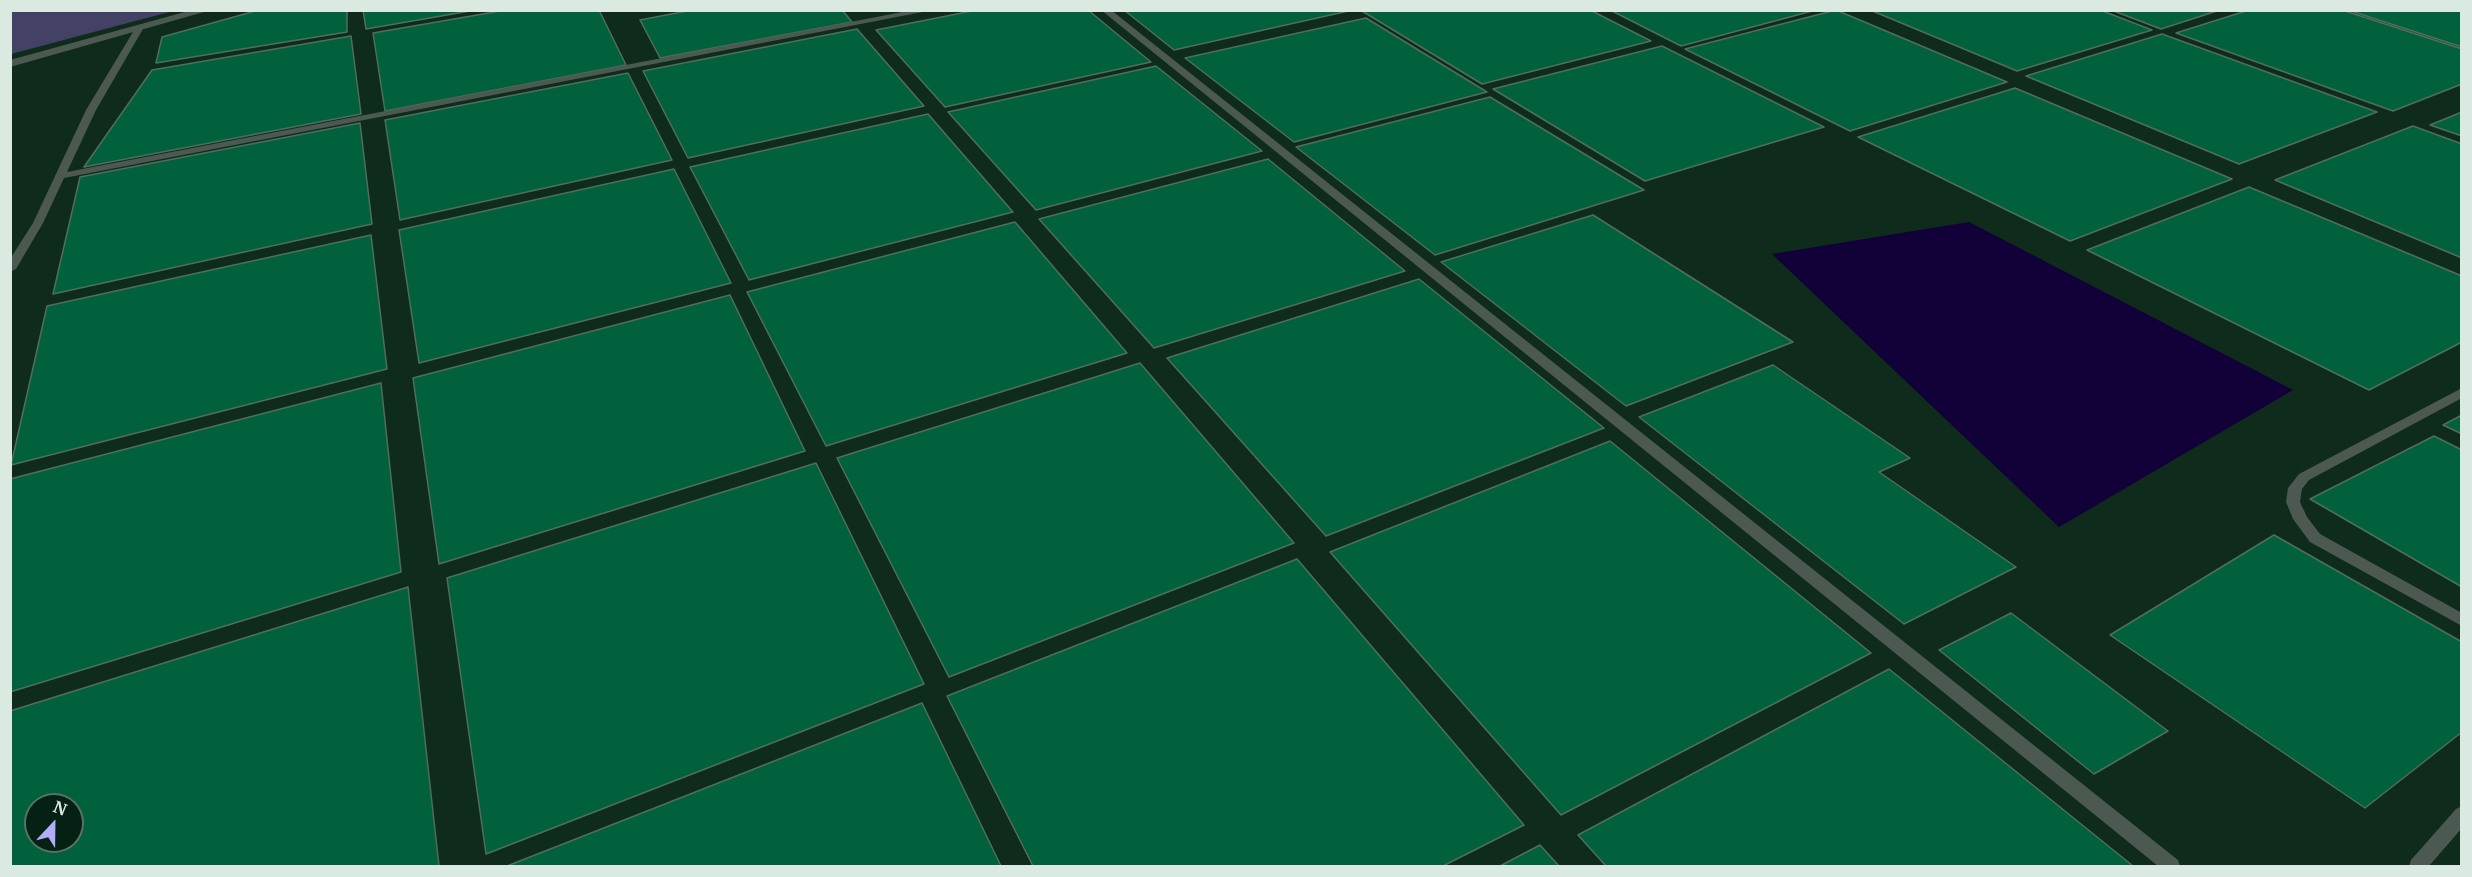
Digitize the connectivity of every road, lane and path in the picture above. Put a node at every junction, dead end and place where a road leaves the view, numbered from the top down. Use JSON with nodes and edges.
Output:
{"nodes":[{"id":1,"x":206,"y":10,"type":"edge"},
{"id":2,"x":929,"y":10,"type":"edge"},
{"id":3,"x":1105,"y":10,"type":"edge"},
{"id":4,"x":139,"y":29,"type":"junction"},
{"id":5,"x":10,"y":64,"type":"edge"},
{"id":6,"x":61,"y":176,"type":"junction"},
{"id":7,"x":10,"y":269,"type":"edge"},
{"id":8,"x":2462,"y":392,"type":"edge"},
{"id":9,"x":2462,"y":620,"type":"edge"},
{"id":10,"x":2462,"y":814,"type":"edge"},
{"id":11,"x":2171,"y":867,"type":"edge"},
{"id":12,"x":2418,"y":867,"type":"edge"}],
"edges":[{"from":1,"to":4,"type":"street"},
{"from":2,"to":6,"type":"lane"},
{"from":3,"to":11,"type":"lane"},
{"from":4,"to":5,"type":"street"},
{"from":4,"to":6,"type":"lane"},
{"from":6,"to":7,"type":"lane"},
{"from":8,"to":9,"type":"lane"},
{"from":10,"to":12,"type":"lane"}]}
